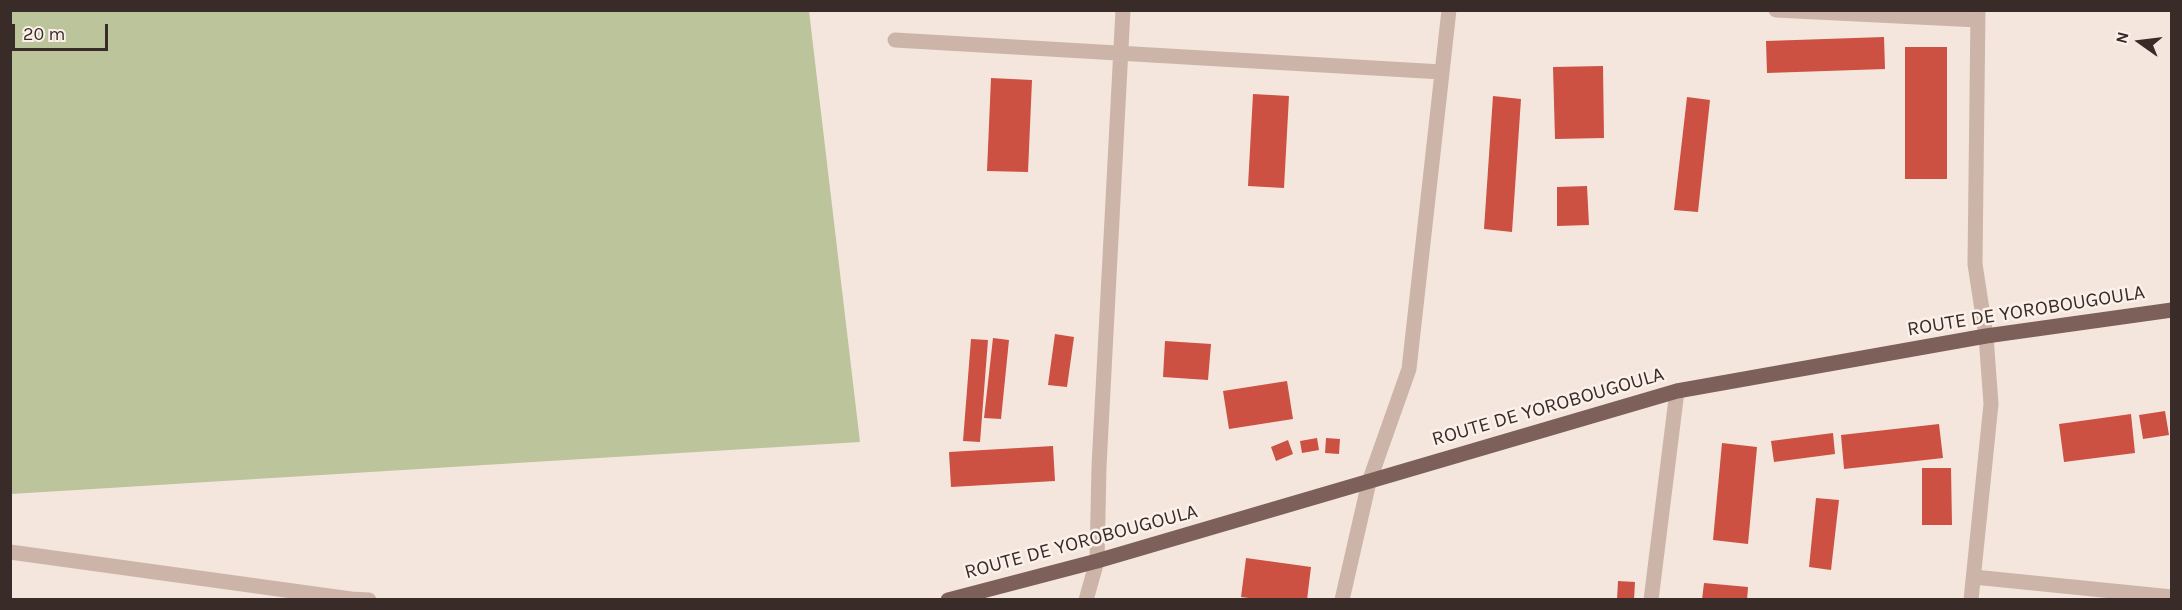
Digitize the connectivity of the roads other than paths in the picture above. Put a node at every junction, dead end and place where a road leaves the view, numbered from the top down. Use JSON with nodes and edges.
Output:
{"nodes":[{"id":1,"x":1124,"y":10,"type":"edge"},
{"id":2,"x":1449,"y":10,"type":"edge"},
{"id":3,"x":1776,"y":10,"type":"edge"},
{"id":4,"x":1978,"y":15,"type":"edge"},
{"id":5,"x":895,"y":40,"type":"dead end"},
{"id":6,"x":1121,"y":52,"type":"junction"},
{"id":7,"x":1442,"y":72,"type":"junction"},
{"id":8,"x":2172,"y":310,"type":"edge"},
{"id":9,"x":1986,"y":336,"type":"junction"},
{"id":10,"x":1677,"y":391,"type":"junction"},
{"id":11,"x":1369,"y":482,"type":"junction"},
{"id":12,"x":10,"y":552,"type":"edge"},
{"id":13,"x":1097,"y":561,"type":"junction"},
{"id":14,"x":1974,"y":577,"type":"junction"},
{"id":15,"x":2172,"y":597,"type":"edge"},
{"id":16,"x":369,"y":600,"type":"edge"},
{"id":17,"x":948,"y":600,"type":"edge"},
{"id":18,"x":1086,"y":600,"type":"edge"},
{"id":19,"x":1342,"y":600,"type":"edge"},
{"id":20,"x":1651,"y":600,"type":"edge"},
{"id":21,"x":1971,"y":600,"type":"edge"}],
"edges":[{"from":1,"to":6,"type":"street"},
{"from":2,"to":7,"type":"street"},
{"from":3,"to":4,"type":"street"},
{"from":4,"to":9,"type":"street"},
{"from":5,"to":6,"type":"street"},
{"from":6,"to":7,"type":"street"},
{"from":6,"to":13,"type":"street"},
{"from":7,"to":11,"type":"street"},
{"from":8,"to":9,"type":"main road","name":"ROUTE DE YOROBOUGOULA"},
{"from":9,"to":10,"type":"main road","name":"ROUTE DE YOROBOUGOULA"},
{"from":9,"to":14,"type":"street"},
{"from":10,"to":11,"type":"main road","name":"ROUTE DE YOROBOUGOULA"},
{"from":10,"to":20,"type":"street"},
{"from":11,"to":13,"type":"main road","name":"ROUTE DE YOROBOUGOULA"},
{"from":11,"to":19,"type":"street"},
{"from":12,"to":16,"type":"street"},
{"from":13,"to":17,"type":"main road","name":"ROUTE DE YOROBOUGOULA"},
{"from":13,"to":18,"type":"street"},
{"from":14,"to":15,"type":"street"},
{"from":14,"to":21,"type":"street"}]}
